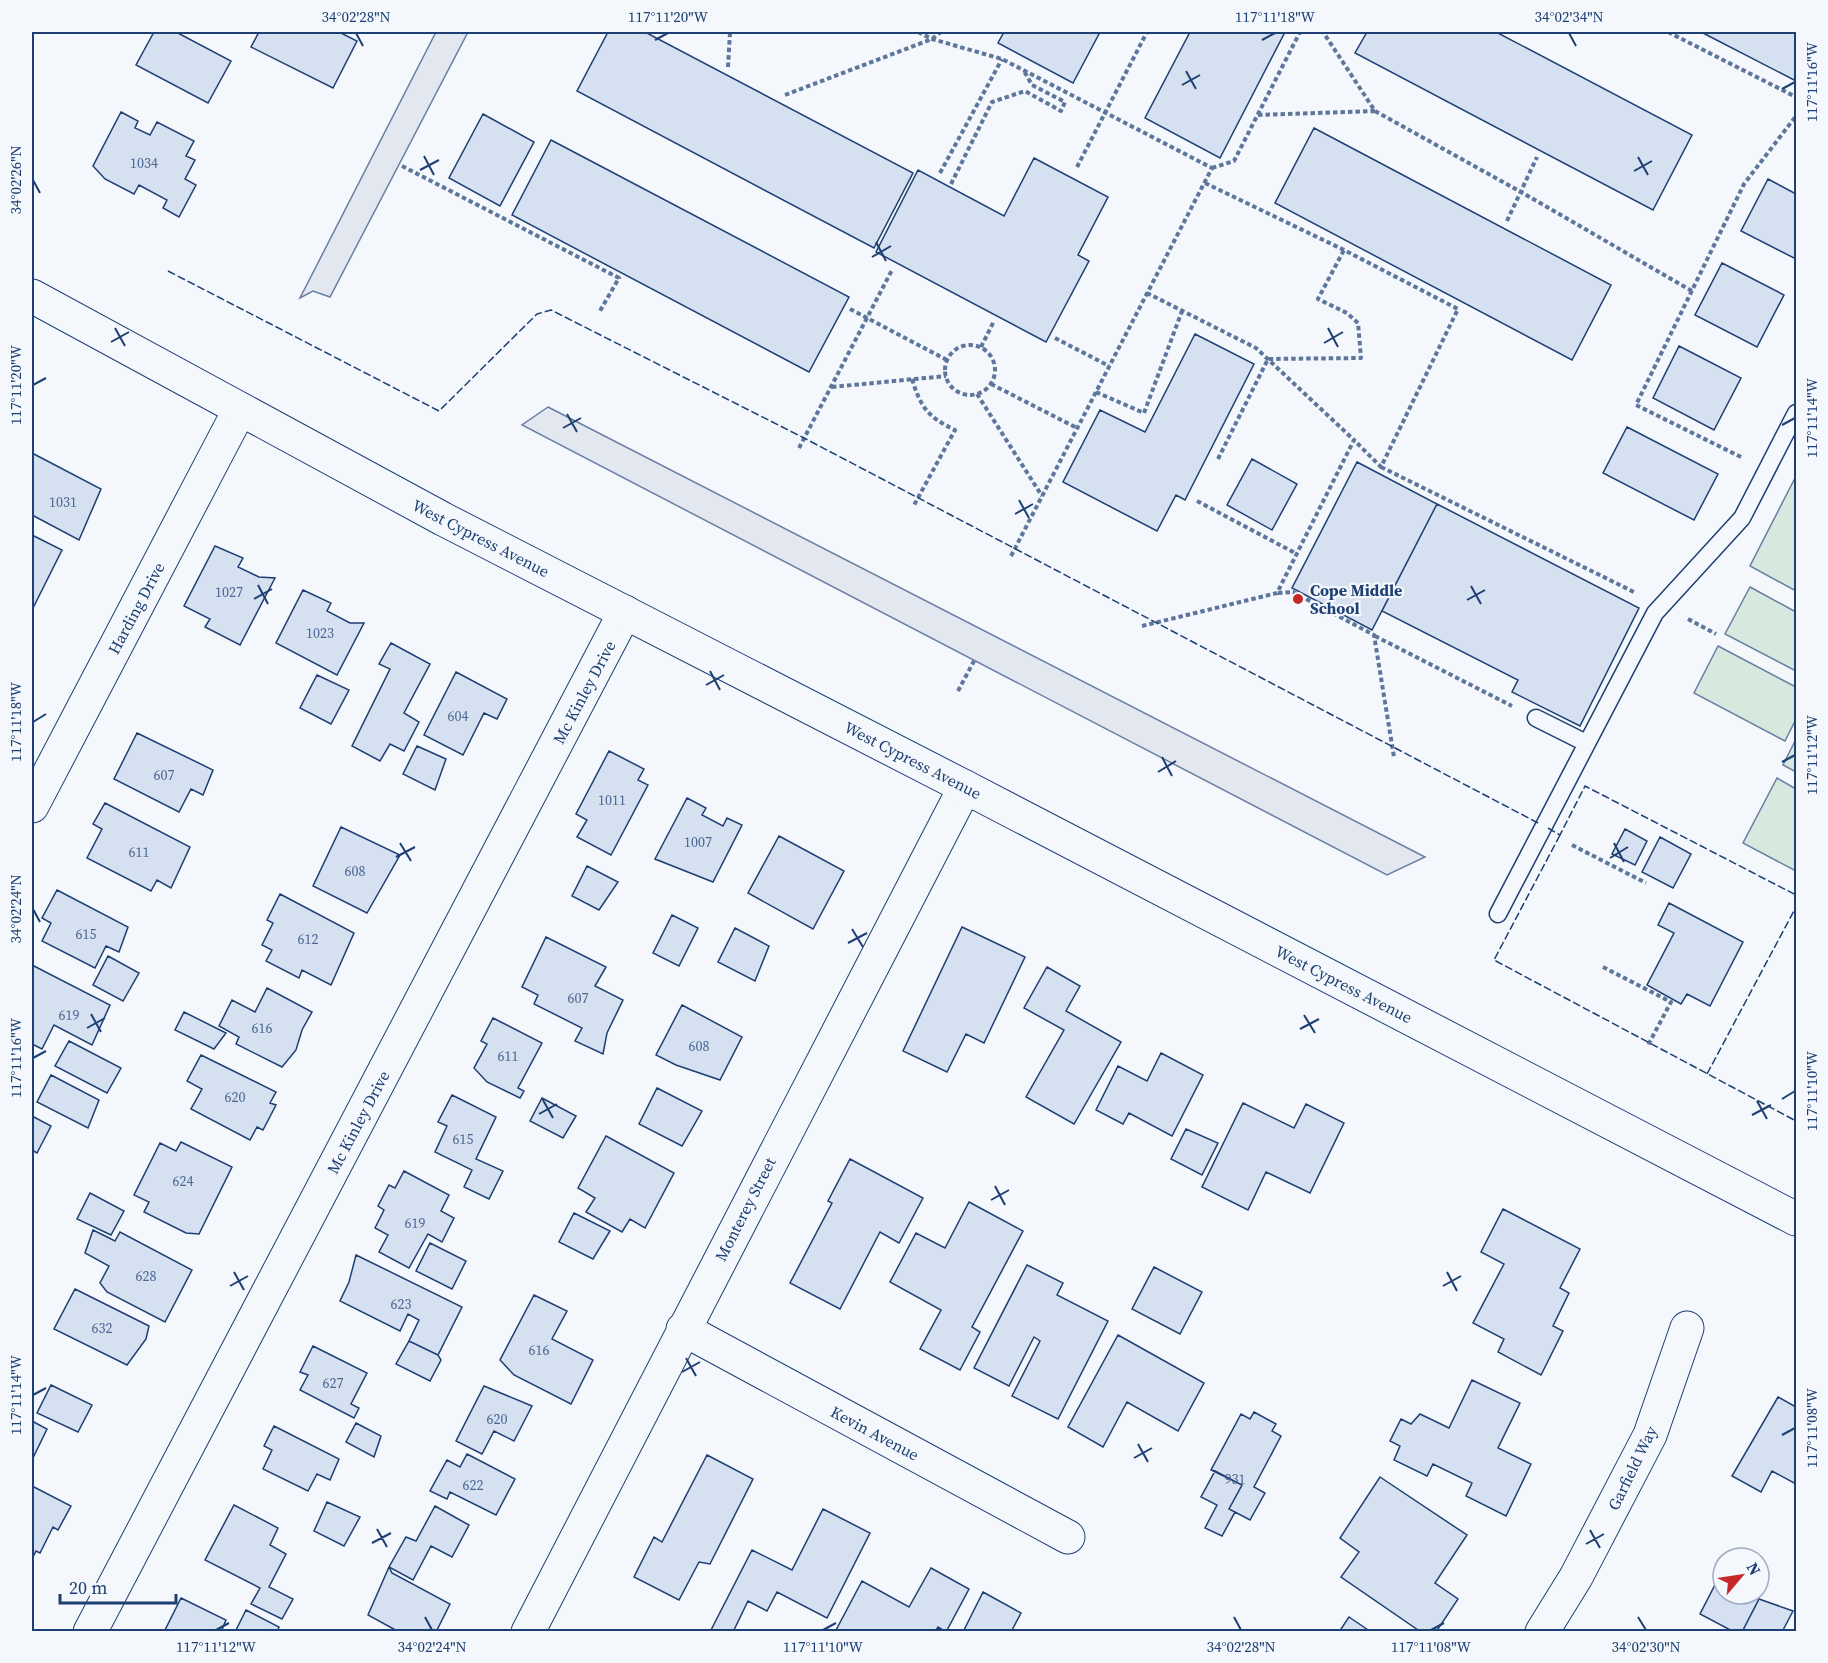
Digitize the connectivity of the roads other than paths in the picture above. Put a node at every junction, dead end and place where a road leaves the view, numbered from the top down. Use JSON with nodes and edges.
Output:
{"nodes":[{"id":1,"x":32,"y":296,"type":"edge"},
{"id":2,"x":240,"y":409,"type":"junction"},
{"id":3,"x":1797,"y":413,"type":"edge"},
{"id":4,"x":625,"y":612,"type":"junction"},
{"id":5,"x":1536,"y":718,"type":"road end"},
{"id":6,"x":1586,"y":743,"type":"junction"},
{"id":7,"x":965,"y":787,"type":"junction"},
{"id":8,"x":32,"y":806,"type":"edge"},
{"id":9,"x":1498,"y":914,"type":"dead end"},
{"id":10,"x":1797,"y":1219,"type":"edge"},
{"id":11,"x":1687,"y":1328,"type":"dead end"},
{"id":12,"x":683,"y":1329,"type":"junction"},
{"id":13,"x":1068,"y":1537,"type":"dead end"},
{"id":14,"x":90,"y":1632,"type":"edge"},
{"id":15,"x":528,"y":1632,"type":"edge"},
{"id":16,"x":1542,"y":1632,"type":"edge"}],
"edges":[{"from":1,"to":2,"type":"street","name":"West Cypress Avenue"},
{"from":2,"to":4,"type":"street","name":"West Cypress Avenue"},
{"from":2,"to":8,"type":"street","name":"Harding Drive"},
{"from":3,"to":6,"type":"lane"},
{"from":4,"to":7,"type":"street","name":"West Cypress Avenue"},
{"from":4,"to":14,"type":"street","name":"Mc Kinley Drive"},
{"from":5,"to":6,"type":"lane"},
{"from":6,"to":9,"type":"lane"},
{"from":7,"to":10,"type":"street","name":"West Cypress Avenue"},
{"from":7,"to":12,"type":"street","name":"Monterey Street"},
{"from":11,"to":16,"type":"street","name":"Garfield Way"},
{"from":12,"to":13,"type":"street","name":"Kevin Avenue"},
{"from":12,"to":15,"type":"street","name":"Monterey Street"}]}
